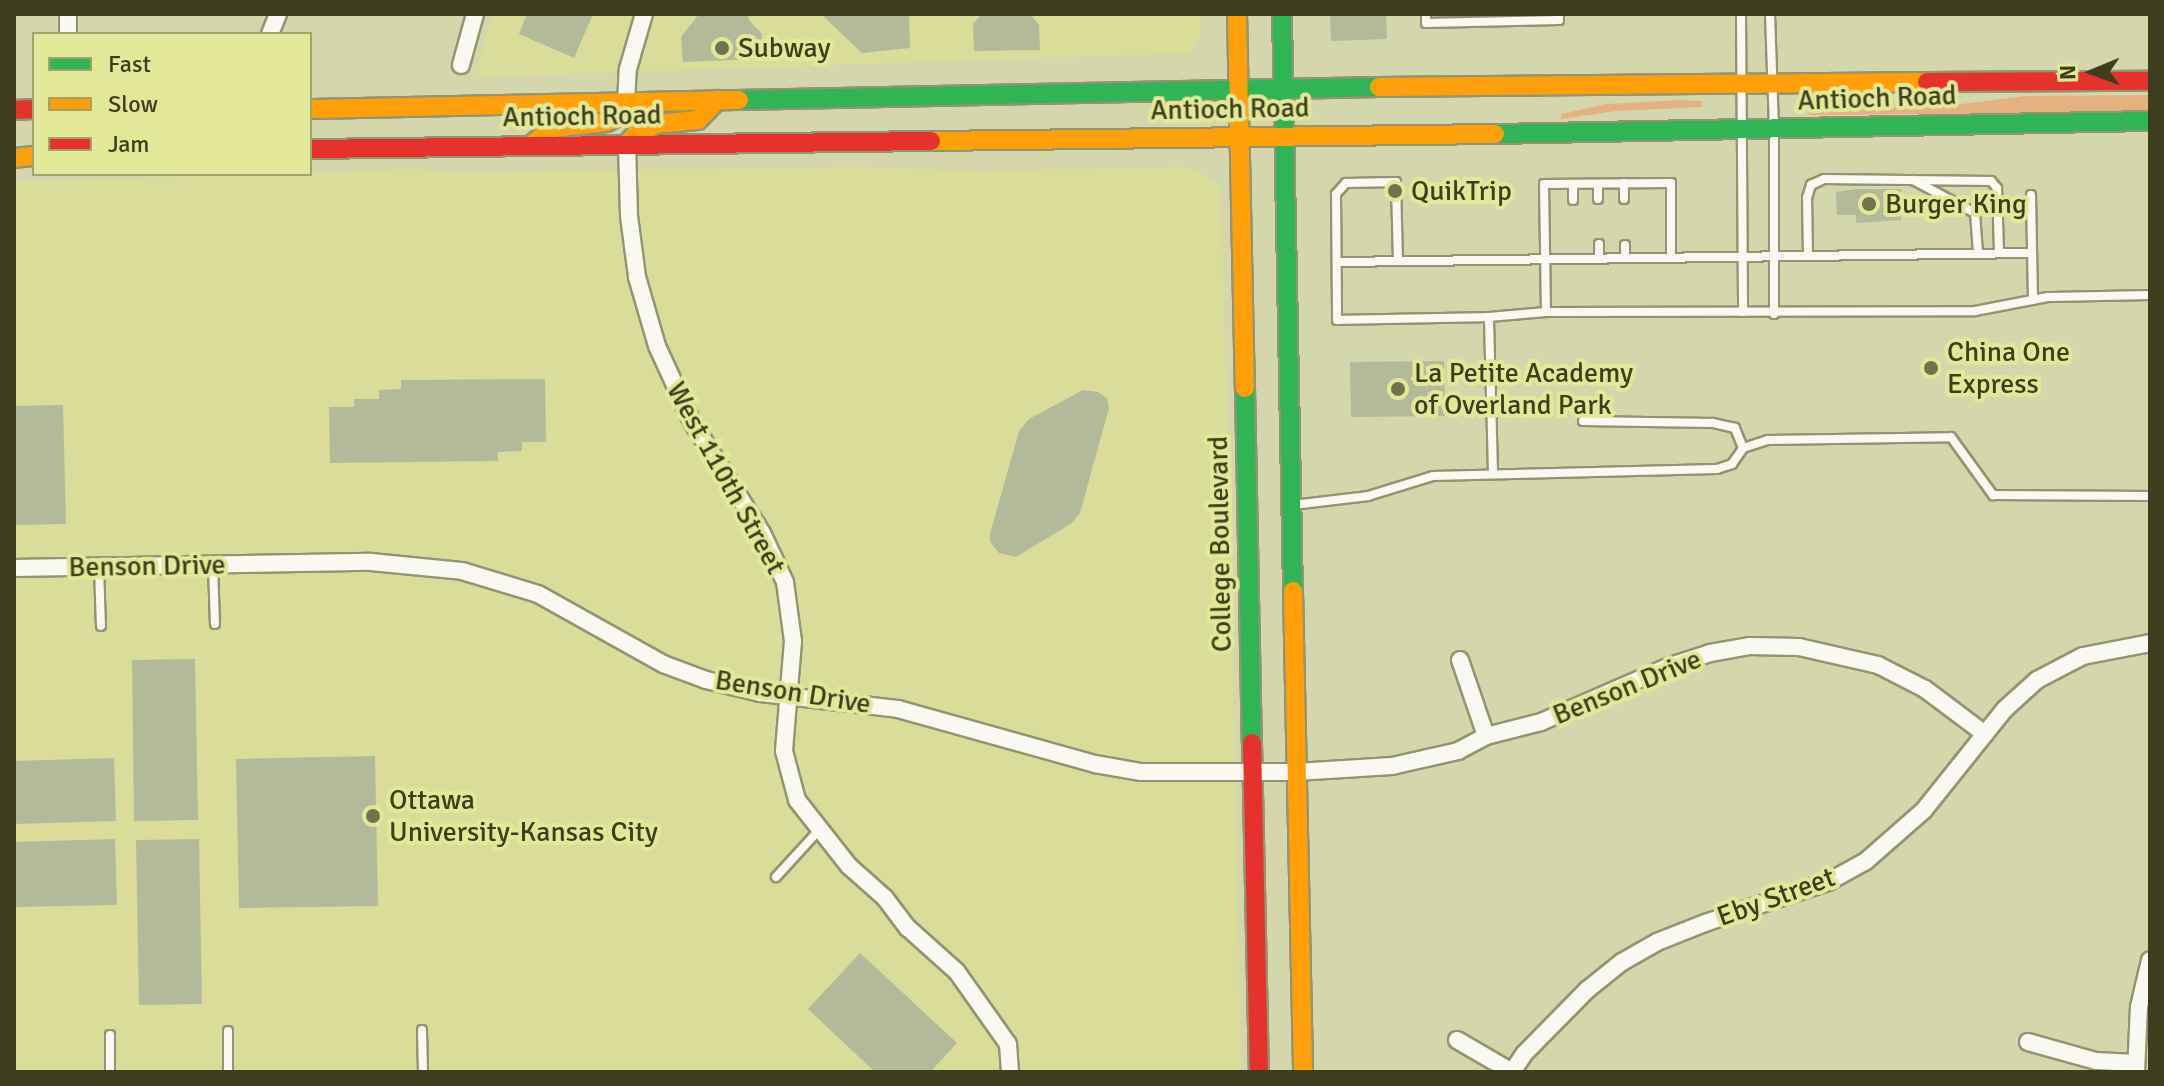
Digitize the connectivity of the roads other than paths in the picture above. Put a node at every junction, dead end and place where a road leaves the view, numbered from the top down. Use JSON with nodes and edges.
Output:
{"nodes":[{"id":1,"x":475,"y":14,"type":"edge"},
{"id":2,"x":644,"y":14,"type":"edge"},
{"id":3,"x":1237,"y":14,"type":"edge"},
{"id":4,"x":1282,"y":14,"type":"edge"},
{"id":5,"x":1426,"y":14,"type":"edge"},
{"id":6,"x":1559,"y":14,"type":"edge"},
{"id":7,"x":1741,"y":14,"type":"edge"},
{"id":8,"x":1770,"y":14,"type":"edge"},
{"id":9,"x":461,"y":65,"type":"dead end"},
{"id":10,"x":2150,"y":81,"type":"edge"},
{"id":11,"x":1773,"y":82,"type":"junction"},
{"id":12,"x":1741,"y":83,"type":"junction"},
{"id":13,"x":1284,"y":88,"type":"junction"},
{"id":14,"x":1238,"y":89,"type":"junction"},
{"id":15,"x":717,"y":100,"type":"junction"},
{"id":16,"x":626,"y":103,"type":"junction"},
{"id":17,"x":312,"y":109,"type":"edge"},
{"id":18,"x":2150,"y":121,"type":"edge"},
{"id":19,"x":1774,"y":129,"type":"junction"},
{"id":20,"x":1743,"y":131,"type":"junction"},
{"id":21,"x":1285,"y":136,"type":"junction"},
{"id":22,"x":1239,"y":137,"type":"junction"},
{"id":23,"x":627,"y":144,"type":"junction"},
{"id":24,"x":531,"y":145,"type":"junction"},
{"id":25,"x":312,"y":149,"type":"edge"},
{"id":26,"x":1911,"y":179,"type":"junction"},
{"id":27,"x":1624,"y":183,"type":"junction"},
{"id":28,"x":1573,"y":184,"type":"junction"},
{"id":29,"x":1598,"y":184,"type":"junction"},
{"id":30,"x":2031,"y":195,"type":"dead end"},
{"id":31,"x":1598,"y":199,"type":"dead end"},
{"id":32,"x":1624,"y":199,"type":"dead end"},
{"id":33,"x":1573,"y":200,"type":"dead end"},
{"id":34,"x":1599,"y":244,"type":"dead end"},
{"id":35,"x":1625,"y":245,"type":"dead end"},
{"id":36,"x":1574,"y":246,"type":"dead end"},
{"id":37,"x":1978,"y":253,"type":"junction"},
{"id":38,"x":1999,"y":253,"type":"junction"},
{"id":39,"x":2032,"y":253,"type":"junction"},
{"id":40,"x":1773,"y":254,"type":"junction"},
{"id":41,"x":1808,"y":254,"type":"junction"},
{"id":42,"x":1671,"y":256,"type":"junction"},
{"id":43,"x":1744,"y":256,"type":"junction"},
{"id":44,"x":1599,"y":257,"type":"junction"},
{"id":45,"x":1625,"y":257,"type":"junction"},
{"id":46,"x":1545,"y":258,"type":"junction"},
{"id":47,"x":1574,"y":258,"type":"junction"},
{"id":48,"x":1398,"y":261,"type":"junction"},
{"id":49,"x":1337,"y":262,"type":"junction"},
{"id":50,"x":2150,"y":295,"type":"edge"},
{"id":51,"x":2033,"y":300,"type":"junction"},
{"id":52,"x":1546,"y":312,"type":"junction"},
{"id":53,"x":1743,"y":312,"type":"junction"},
{"id":54,"x":1774,"y":314,"type":"junction"},
{"id":55,"x":1489,"y":317,"type":"junction"},
{"id":56,"x":1583,"y":421,"type":"dead end"},
{"id":57,"x":1743,"y":448,"type":"junction"},
{"id":58,"x":1493,"y":472,"type":"junction"},
{"id":59,"x":2150,"y":496,"type":"edge"},
{"id":60,"x":1292,"y":505,"type":"junction"},
{"id":61,"x":213,"y":564,"type":"junction"},
{"id":62,"x":99,"y":566,"type":"junction"},
{"id":63,"x":14,"y":568,"type":"edge"},
{"id":64,"x":215,"y":624,"type":"dead end"},
{"id":65,"x":101,"y":626,"type":"dead end"},
{"id":66,"x":2150,"y":643,"type":"edge"},
{"id":67,"x":1460,"y":660,"type":"dead end"},
{"id":68,"x":790,"y":696,"type":"junction"},
{"id":69,"x":1985,"y":734,"type":"junction"},
{"id":70,"x":1486,"y":736,"type":"junction"},
{"id":71,"x":1296,"y":772,"type":"junction"},
{"id":72,"x":1254,"y":773,"type":"junction"},
{"id":73,"x":820,"y":829,"type":"junction"},
{"id":74,"x":776,"y":877,"type":"dead end"},
{"id":75,"x":2150,"y":960,"type":"edge"},
{"id":76,"x":422,"y":1030,"type":"dead end"},
{"id":77,"x":228,"y":1031,"type":"dead end"},
{"id":78,"x":110,"y":1035,"type":"dead end"},
{"id":79,"x":1457,"y":1040,"type":"dead end"},
{"id":80,"x":2028,"y":1042,"type":"dead end"},
{"id":81,"x":2136,"y":1068,"type":"edge"},
{"id":82,"x":110,"y":1072,"type":"edge"},
{"id":83,"x":228,"y":1072,"type":"edge"},
{"id":84,"x":423,"y":1072,"type":"edge"},
{"id":85,"x":1010,"y":1072,"type":"edge"},
{"id":86,"x":1259,"y":1072,"type":"edge"},
{"id":87,"x":1303,"y":1072,"type":"edge"}],
"edges":[{"from":1,"to":9,"type":"street"},
{"from":2,"to":16,"type":"street"},
{"from":3,"to":14,"type":"main road","name":"College Boulevard"},
{"from":4,"to":13,"type":"main road"},
{"from":5,"to":6,"type":"lane"},
{"from":7,"to":12,"type":"lane"},
{"from":8,"to":11,"type":"lane"},
{"from":10,"to":11,"type":"main road","name":"Antioch Road"},
{"from":11,"to":12,"type":"main road","name":"Antioch Road"},
{"from":11,"to":19,"type":"lane"},
{"from":12,"to":13,"type":"main road","name":"Antioch Road"},
{"from":12,"to":20,"type":"lane"},
{"from":13,"to":14,"type":"main road","name":"Antioch Road"},
{"from":13,"to":21,"type":"main road"},
{"from":14,"to":15,"type":"main road","name":"Antioch Road"},
{"from":14,"to":22,"type":"main road","name":"College Boulevard"},
{"from":15,"to":16,"type":"main road","name":"Antioch Road"},
{"from":15,"to":23,"type":"main road"},
{"from":16,"to":17,"type":"main road","name":"Antioch Road"},
{"from":16,"to":24,"type":"main road"},
{"from":18,"to":19,"type":"main road","name":"Antioch Road"},
{"from":19,"to":20,"type":"main road","name":"Antioch Road"},
{"from":19,"to":40,"type":"lane"},
{"from":20,"to":21,"type":"main road","name":"Antioch Road"},
{"from":20,"to":43,"type":"lane"},
{"from":21,"to":22,"type":"main road","name":"Antioch Road"},
{"from":21,"to":60,"type":"main road"},
{"from":22,"to":23,"type":"main road","name":"Antioch Road"},
{"from":22,"to":72,"type":"main road","name":"College Boulevard"},
{"from":23,"to":24,"type":"main road","name":"Antioch Road"},
{"from":23,"to":68,"type":"street","name":"West 110th Street"},
{"from":24,"to":25,"type":"main road","name":"Antioch Road"},
{"from":26,"to":37,"type":"lane"},
{"from":26,"to":38,"type":"lane"},
{"from":26,"to":41,"type":"lane"},
{"from":27,"to":29,"type":"lane"},
{"from":27,"to":32,"type":"lane"},
{"from":27,"to":42,"type":"lane"},
{"from":28,"to":29,"type":"lane"},
{"from":28,"to":33,"type":"lane"},
{"from":28,"to":46,"type":"lane"},
{"from":29,"to":31,"type":"lane"},
{"from":30,"to":39,"type":"lane"},
{"from":34,"to":44,"type":"lane"},
{"from":35,"to":45,"type":"lane"},
{"from":36,"to":47,"type":"lane"},
{"from":37,"to":38,"type":"lane"},
{"from":37,"to":41,"type":"lane"},
{"from":38,"to":39,"type":"lane"},
{"from":39,"to":51,"type":"lane"},
{"from":40,"to":41,"type":"lane"},
{"from":40,"to":43,"type":"lane"},
{"from":40,"to":54,"type":"lane"},
{"from":42,"to":43,"type":"lane"},
{"from":42,"to":45,"type":"lane"},
{"from":43,"to":53,"type":"lane"},
{"from":44,"to":45,"type":"lane"},
{"from":44,"to":47,"type":"lane"},
{"from":46,"to":47,"type":"lane"},
{"from":46,"to":48,"type":"lane"},
{"from":46,"to":52,"type":"lane"},
{"from":48,"to":49,"type":"lane"},
{"from":48,"to":49,"type":"lane"},
{"from":49,"to":55,"type":"lane"},
{"from":50,"to":51,"type":"lane"},
{"from":51,"to":54,"type":"lane"},
{"from":52,"to":53,"type":"lane"},
{"from":52,"to":55,"type":"lane"},
{"from":53,"to":54,"type":"lane"},
{"from":55,"to":58,"type":"lane"},
{"from":56,"to":57,"type":"lane"},
{"from":57,"to":58,"type":"lane"},
{"from":57,"to":59,"type":"lane"},
{"from":58,"to":60,"type":"lane"},
{"from":60,"to":71,"type":"main road"},
{"from":61,"to":62,"type":"street","name":"Benson Drive"},
{"from":61,"to":64,"type":"lane"},
{"from":61,"to":68,"type":"street","name":"Benson Drive"},
{"from":62,"to":63,"type":"street","name":"Benson Drive"},
{"from":62,"to":65,"type":"lane"},
{"from":66,"to":69,"type":"street","name":"Eby Street"},
{"from":67,"to":70,"type":"street"},
{"from":68,"to":72,"type":"street","name":"Benson Drive"},
{"from":68,"to":73,"type":"street","name":"West 110th Street"},
{"from":69,"to":70,"type":"street","name":"Benson Drive"},
{"from":69,"to":79,"type":"street","name":"Eby Street"},
{"from":70,"to":71,"type":"street","name":"Benson Drive"},
{"from":71,"to":72,"type":"street","name":"Benson Drive"},
{"from":71,"to":87,"type":"main road"},
{"from":72,"to":86,"type":"main road","name":"College Boulevard"},
{"from":73,"to":74,"type":"lane"},
{"from":73,"to":85,"type":"street","name":"West 110th Street"},
{"from":75,"to":81,"type":"street"},
{"from":76,"to":84,"type":"lane"},
{"from":77,"to":83,"type":"lane"},
{"from":78,"to":82,"type":"lane"},
{"from":80,"to":81,"type":"street"}]}
